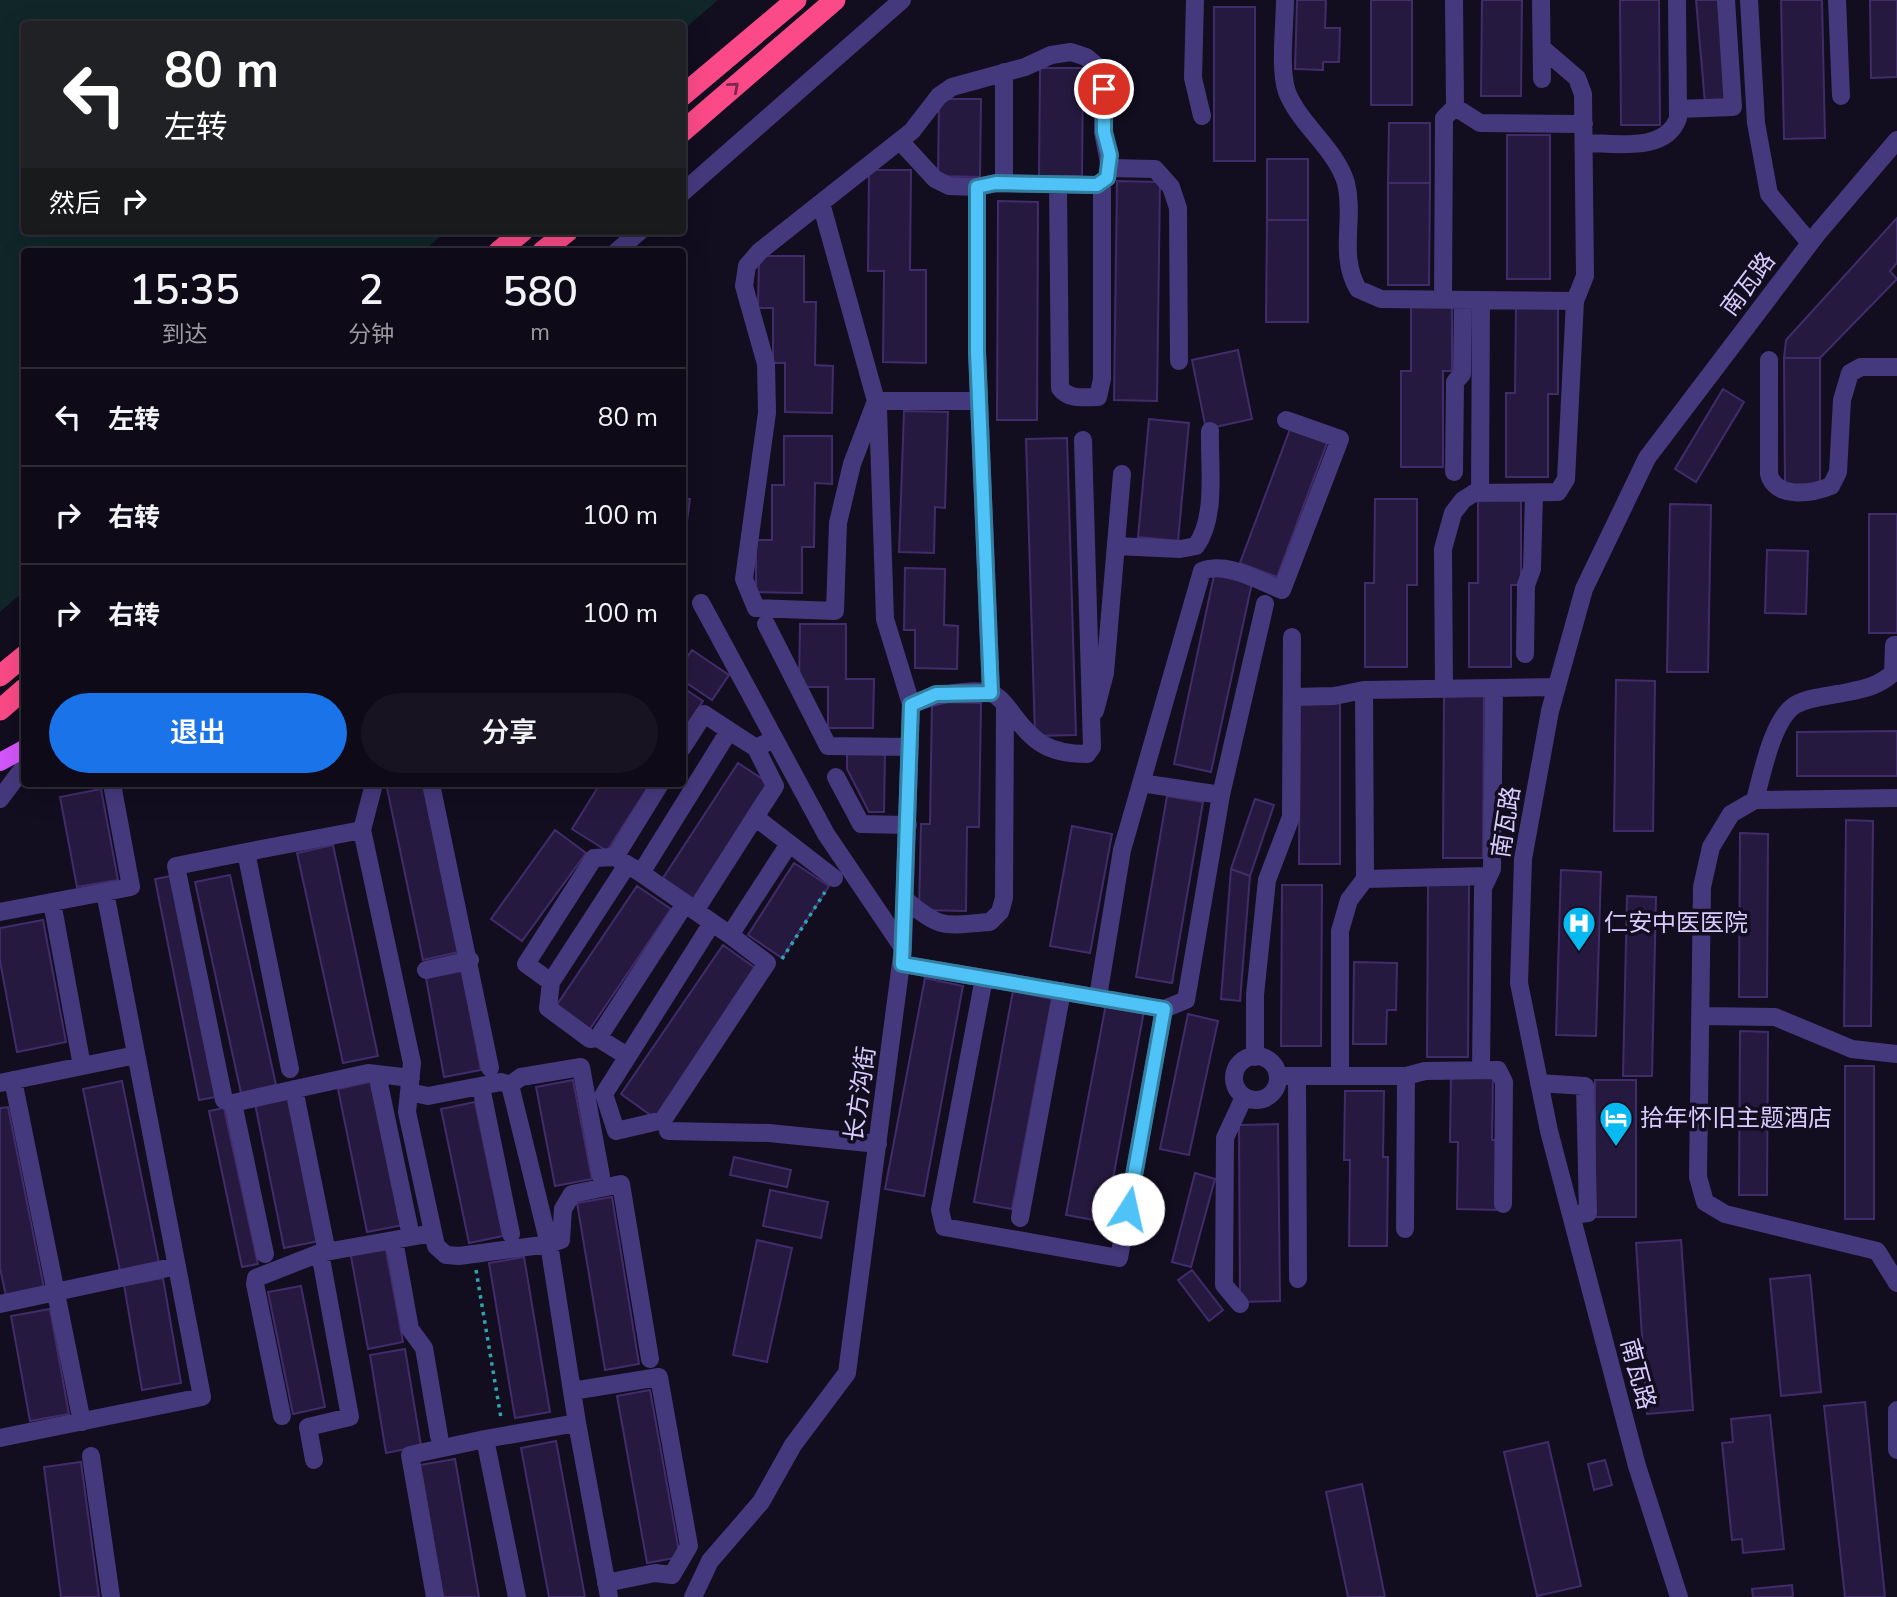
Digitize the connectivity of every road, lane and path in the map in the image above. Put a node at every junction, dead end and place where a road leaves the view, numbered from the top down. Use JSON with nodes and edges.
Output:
{"nodes":[{"id":1,"x":835,"y":0,"type":"edge"},
{"id":2,"x":902,"y":0,"type":"edge"},
{"id":3,"x":1195,"y":0,"type":"edge"},
{"id":4,"x":1285,"y":0,"type":"edge"},
{"id":5,"x":1454,"y":0,"type":"edge"},
{"id":6,"x":1541,"y":0,"type":"edge"},
{"id":7,"x":1677,"y":0,"type":"edge"},
{"id":8,"x":1726,"y":0,"type":"edge"},
{"id":9,"x":1749,"y":0,"type":"edge"},
{"id":10,"x":1837,"y":0,"type":"edge"},
{"id":11,"x":791,"y":4,"type":"edge"},
{"id":12,"x":1542,"y":48,"type":"junction"},
{"id":13,"x":1003,"y":72,"type":"junction"},
{"id":14,"x":1542,"y":79,"type":"dead end"},
{"id":15,"x":686,"y":93,"type":"edge"},
{"id":16,"x":1841,"y":96,"type":"dead end"},
{"id":17,"x":1455,"y":107,"type":"junction"},
{"id":18,"x":1678,"y":109,"type":"junction"},
{"id":19,"x":1202,"y":116,"type":"dead end"},
{"id":20,"x":1584,"y":124,"type":"junction"},
{"id":21,"x":686,"y":129,"type":"edge"},
{"id":22,"x":1897,"y":139,"type":"edge"},
{"id":23,"x":900,"y":141,"type":"junction"},
{"id":24,"x":1584,"y":144,"type":"junction"},
{"id":25,"x":1106,"y":175,"type":"junction"},
{"id":26,"x":1004,"y":183,"type":"junction"},
{"id":27,"x":1058,"y":184,"type":"junction"},
{"id":28,"x":977,"y":187,"type":"junction"},
{"id":29,"x":686,"y":189,"type":"edge"},
{"id":30,"x":821,"y":203,"type":"junction"},
{"id":31,"x":518,"y":235,"type":"edge"},
{"id":32,"x":563,"y":235,"type":"edge"},
{"id":33,"x":635,"y":235,"type":"edge"},
{"id":34,"x":1810,"y":243,"type":"junction"},
{"id":35,"x":503,"y":248,"type":"edge"},
{"id":36,"x":547,"y":248,"type":"edge"},
{"id":37,"x":620,"y":248,"type":"edge"},
{"id":38,"x":1443,"y":300,"type":"junction"},
{"id":39,"x":1472,"y":300,"type":"junction"},
{"id":40,"x":1575,"y":301,"type":"junction"},
{"id":41,"x":1769,"y":360,"type":"dead end"},
{"id":42,"x":1179,"y":361,"type":"dead end"},
{"id":43,"x":1897,"y":367,"type":"edge"},
{"id":44,"x":876,"y":401,"type":"junction"},
{"id":45,"x":979,"y":401,"type":"junction"},
{"id":46,"x":1286,"y":420,"type":"dead end"},
{"id":47,"x":1210,"y":431,"type":"dead end"},
{"id":48,"x":1083,"y":440,"type":"dead end"},
{"id":49,"x":1454,"y":472,"type":"dead end"},
{"id":50,"x":1122,"y":474,"type":"dead end"},
{"id":51,"x":1480,"y":493,"type":"junction"},
{"id":52,"x":1535,"y":494,"type":"junction"},
{"id":53,"x":1116,"y":546,"type":"junction"},
{"id":54,"x":701,"y":603,"type":"dead end"},
{"id":55,"x":1265,"y":604,"type":"dead end"},
{"id":56,"x":766,"y":624,"type":"dead end"},
{"id":57,"x":1292,"y":637,"type":"dead end"},
{"id":58,"x":1897,"y":645,"type":"edge"},
{"id":59,"x":1525,"y":654,"type":"dead end"},
{"id":60,"x":21,"y":658,"type":"edge"},
{"id":61,"x":0,"y":676,"type":"edge"},
{"id":62,"x":1557,"y":687,"type":"junction"},
{"id":63,"x":1494,"y":688,"type":"junction"},
{"id":64,"x":1444,"y":689,"type":"junction"},
{"id":65,"x":1364,"y":690,"type":"junction"},
{"id":66,"x":21,"y":692,"type":"edge"},
{"id":67,"x":1292,"y":696,"type":"junction"},
{"id":68,"x":998,"y":698,"type":"junction"},
{"id":69,"x":911,"y":705,"type":"junction"},
{"id":70,"x":0,"y":710,"type":"edge"},
{"id":71,"x":1091,"y":728,"type":"junction"},
{"id":72,"x":775,"y":738,"type":"junction"},
{"id":73,"x":686,"y":742,"type":"edge"},
{"id":74,"x":910,"y":747,"type":"junction"},
{"id":75,"x":756,"y":748,"type":"junction"},
{"id":76,"x":21,"y":751,"type":"edge"},
{"id":77,"x":0,"y":762,"type":"edge"},
{"id":78,"x":21,"y":763,"type":"edge"},
{"id":79,"x":21,"y":771,"type":"edge"},
{"id":80,"x":836,"y":777,"type":"dead end"},
{"id":81,"x":0,"y":778,"type":"edge"},
{"id":82,"x":1141,"y":783,"type":"junction"},
{"id":83,"x":113,"y":787,"type":"edge"},
{"id":84,"x":373,"y":787,"type":"edge"},
{"id":85,"x":432,"y":787,"type":"edge"},
{"id":86,"x":659,"y":787,"type":"edge"},
{"id":87,"x":1221,"y":795,"type":"junction"},
{"id":88,"x":1897,"y":798,"type":"edge"},
{"id":89,"x":0,"y":799,"type":"edge"},
{"id":90,"x":1755,"y":800,"type":"junction"},
{"id":91,"x":755,"y":817,"type":"junction"},
{"id":92,"x":908,"y":825,"type":"junction"},
{"id":93,"x":362,"y":830,"type":"junction"},
{"id":94,"x":789,"y":844,"type":"junction"},
{"id":95,"x":246,"y":852,"type":"junction"},
{"id":96,"x":628,"y":865,"type":"junction"},
{"id":97,"x":1488,"y":876,"type":"junction"},
{"id":98,"x":834,"y":878,"type":"joint"},
{"id":99,"x":1365,"y":879,"type":"junction"},
{"id":100,"x":105,"y":892,"type":"junction"},
{"id":101,"x":906,"y":900,"type":"junction"},
{"id":102,"x":52,"y":902,"type":"junction"},
{"id":103,"x":690,"y":907,"type":"junction"},
{"id":104,"x":0,"y":912,"type":"edge"},
{"id":105,"x":712,"y":923,"type":"junction"},
{"id":106,"x":730,"y":935,"type":"junction"},
{"id":107,"x":903,"y":956,"type":"junction"},
{"id":108,"x":470,"y":960,"type":"junction"},
{"id":109,"x":767,"y":963,"type":"junction"},
{"id":110,"x":426,"y":970,"type":"dead end"},
{"id":111,"x":984,"y":978,"type":"junction"},
{"id":112,"x":551,"y":982,"type":"junction"},
{"id":113,"x":1062,"y":991,"type":"junction"},
{"id":114,"x":1098,"y":997,"type":"junction"},
{"id":115,"x":1164,"y":1009,"type":"junction"},
{"id":116,"x":1700,"y":1016,"type":"junction"},
{"id":117,"x":598,"y":1038,"type":"junction"},
{"id":118,"x":136,"y":1055,"type":"junction"},
{"id":119,"x":1897,"y":1055,"type":"edge"},
{"id":120,"x":627,"y":1056,"type":"junction"},
{"id":121,"x":1255,"y":1057,"type":"junction"},
{"id":122,"x":82,"y":1066,"type":"junction"},
{"id":123,"x":490,"y":1068,"type":"dead end"},
{"id":124,"x":290,"y":1069,"type":"dead end"},
{"id":125,"x":1481,"y":1070,"type":"junction"},
{"id":126,"x":377,"y":1074,"type":"junction"},
{"id":127,"x":1278,"y":1076,"type":"junction"},
{"id":128,"x":1297,"y":1076,"type":"junction"},
{"id":129,"x":1340,"y":1076,"type":"junction"},
{"id":130,"x":1406,"y":1076,"type":"junction"},
{"id":131,"x":7,"y":1082,"type":"edge"},
{"id":132,"x":1539,"y":1083,"type":"junction"},
{"id":133,"x":410,"y":1085,"type":"junction"},
{"id":134,"x":510,"y":1085,"type":"junction"},
{"id":135,"x":481,"y":1087,"type":"junction"},
{"id":136,"x":294,"y":1089,"type":"junction"},
{"id":137,"x":1244,"y":1097,"type":"junction"},
{"id":138,"x":224,"y":1100,"type":"dead end"},
{"id":139,"x":668,"y":1131,"type":"dead end"},
{"id":140,"x":878,"y":1144,"type":"junction"},
{"id":141,"x":601,"y":1176,"type":"dead end"},
{"id":142,"x":1503,"y":1204,"type":"dead end"},
{"id":143,"x":1571,"y":1215,"type":"junction"},
{"id":144,"x":1020,"y":1218,"type":"dead end"},
{"id":145,"x":409,"y":1227,"type":"dead end"},
{"id":146,"x":1405,"y":1229,"type":"dead end"},
{"id":147,"x":432,"y":1233,"type":"junction"},
{"id":148,"x":511,"y":1234,"type":"dead end"},
{"id":149,"x":394,"y":1240,"type":"junction"},
{"id":150,"x":549,"y":1244,"type":"junction"},
{"id":151,"x":323,"y":1248,"type":"junction"},
{"id":152,"x":265,"y":1254,"type":"dead end"},
{"id":153,"x":473,"y":1254,"type":"junction"},
{"id":154,"x":177,"y":1266,"type":"junction"},
{"id":155,"x":1297,"y":1279,"type":"dead end"},
{"id":156,"x":1897,"y":1283,"type":"edge"},
{"id":157,"x":57,"y":1292,"type":"junction"},
{"id":158,"x":0,"y":1304,"type":"edge"},
{"id":159,"x":1240,"y":1304,"type":"dead end"},
{"id":160,"x":650,"y":1359,"type":"dead end"},
{"id":161,"x":572,"y":1391,"type":"junction"},
{"id":162,"x":1897,"y":1410,"type":"edge"},
{"id":163,"x":282,"y":1416,"type":"dead end"},
{"id":164,"x":82,"y":1422,"type":"junction"},
{"id":165,"x":501,"y":1422,"type":"dead end"},
{"id":166,"x":577,"y":1423,"type":"junction"},
{"id":167,"x":439,"y":1436,"type":"dead end"},
{"id":168,"x":0,"y":1438,"type":"edge"},
{"id":169,"x":485,"y":1439,"type":"junction"},
{"id":170,"x":1897,"y":1450,"type":"edge"},
{"id":171,"x":91,"y":1456,"type":"dead end"},
{"id":172,"x":314,"y":1460,"type":"dead end"},
{"id":173,"x":607,"y":1590,"type":"edge"},
{"id":174,"x":111,"y":1597,"type":"edge"},
{"id":175,"x":435,"y":1597,"type":"edge"},
{"id":176,"x":517,"y":1597,"type":"edge"},
{"id":177,"x":693,"y":1597,"type":"edge"},
{"id":178,"x":1679,"y":1597,"type":"edge"}],
"edges":[{"from":21,"to":1,"type":"highway","one_way":true},
{"from":2,"to":29,"type":"street"},
{"from":3,"to":19,"type":"street"},
{"from":4,"to":38,"type":"street"},
{"from":5,"to":17,"type":"street"},
{"from":6,"to":12,"type":"street"},
{"from":7,"to":18,"type":"street"},
{"from":8,"to":18,"type":"street"},
{"from":9,"to":34,"type":"street"},
{"from":10,"to":16,"type":"street"},
{"from":11,"to":15,"type":"highway"},
{"from":12,"to":14,"type":"street"},
{"from":12,"to":20,"type":"street"},
{"from":13,"to":23,"type":"street"},
{"from":13,"to":25,"type":"street"},
{"from":13,"to":26,"type":"street"},
{"from":17,"to":20,"type":"street"},
{"from":17,"to":38,"type":"street"},
{"from":18,"to":24,"type":"street"},
{"from":20,"to":24,"type":"street"},
{"from":22,"to":34,"type":"street","name":"南瓦路"},
{"from":23,"to":28,"type":"street"},
{"from":23,"to":30,"type":"street"},
{"from":24,"to":40,"type":"street"},
{"from":25,"to":27,"type":"street"},
{"from":25,"to":27,"type":"street"},
{"from":25,"to":42,"type":"street"},
{"from":26,"to":27,"type":"street"},
{"from":26,"to":28,"type":"street"},
{"from":28,"to":45,"type":"street"},
{"from":30,"to":44,"type":"street","name":"长方沟街"},
{"from":30,"to":44,"type":"street"},
{"from":31,"to":35,"type":"highway"},
{"from":32,"to":36,"type":"highway"},
{"from":33,"to":37,"type":"street"},
{"from":34,"to":62,"type":"street","name":"南瓦路"},
{"from":38,"to":39,"type":"street"},
{"from":39,"to":40,"type":"street"},
{"from":39,"to":49,"type":"street"},
{"from":39,"to":51,"type":"street"},
{"from":40,"to":52,"type":"street"},
{"from":41,"to":43,"type":"street"},
{"from":44,"to":45,"type":"street"},
{"from":44,"to":69,"type":"street","name":"长方沟街"},
{"from":45,"to":68,"type":"street"},
{"from":46,"to":82,"type":"street"},
{"from":47,"to":53,"type":"street"},
{"from":48,"to":71,"type":"street"},
{"from":50,"to":53,"type":"street"},
{"from":51,"to":52,"type":"street"},
{"from":51,"to":64,"type":"street"},
{"from":52,"to":59,"type":"street"},
{"from":53,"to":71,"type":"street"},
{"from":54,"to":72,"type":"street"},
{"from":55,"to":87,"type":"street"},
{"from":56,"to":74,"type":"street"},
{"from":57,"to":67,"type":"street"},
{"from":58,"to":90,"type":"street"},
{"from":60,"to":61,"type":"highway"},
{"from":62,"to":63,"type":"street"},
{"from":62,"to":132,"type":"street","name":"南瓦路"},
{"from":63,"to":64,"type":"street"},
{"from":63,"to":97,"type":"street"},
{"from":64,"to":65,"type":"street"},
{"from":65,"to":67,"type":"street"},
{"from":65,"to":99,"type":"street"},
{"from":66,"to":70,"type":"highway"},
{"from":67,"to":121,"type":"street"},
{"from":68,"to":69,"type":"street"},
{"from":68,"to":71,"type":"street"},
{"from":68,"to":101,"type":"street"},
{"from":69,"to":74,"type":"street","name":"长方沟街"},
{"from":72,"to":75,"type":"street"},
{"from":72,"to":107,"type":"street"},
{"from":73,"to":75,"type":"street"},
{"from":74,"to":92,"type":"street","name":"长方沟街"},
{"from":75,"to":91,"type":"street"},
{"from":75,"to":96,"type":"street"},
{"from":76,"to":77,"type":"main road"},
{"from":78,"to":81,"type":"street"},
{"from":79,"to":89,"type":"street"},
{"from":80,"to":92,"type":"street"},
{"from":82,"to":87,"type":"street"},
{"from":82,"to":114,"type":"street"},
{"from":83,"to":100,"type":"street"},
{"from":84,"to":93,"type":"street"},
{"from":85,"to":108,"type":"street"},
{"from":86,"to":96,"type":"street"},
{"from":87,"to":115,"type":"street"},
{"from":88,"to":90,"type":"street"},
{"from":90,"to":116,"type":"street"},
{"from":91,"to":94,"type":"street"},
{"from":91,"to":103,"type":"street"},
{"from":92,"to":101,"type":"street","name":"长方沟街"},
{"from":93,"to":95,"type":"street"},
{"from":93,"to":133,"type":"street"},
{"from":94,"to":98,"type":"street"},
{"from":94,"to":106,"type":"street"},
{"from":95,"to":124,"type":"street"},
{"from":95,"to":138,"type":"street"},
{"from":96,"to":103,"type":"street"},
{"from":96,"to":112,"type":"street"},
{"from":96,"to":112,"type":"street"},
{"from":97,"to":99,"type":"street"},
{"from":97,"to":125,"type":"street"},
{"from":98,"to":109,"type":"path"},
{"from":99,"to":129,"type":"street"},
{"from":100,"to":102,"type":"street"},
{"from":100,"to":118,"type":"street"},
{"from":101,"to":107,"type":"street","name":"长方沟街"},
{"from":102,"to":104,"type":"street"},
{"from":102,"to":122,"type":"street"},
{"from":103,"to":105,"type":"street"},
{"from":103,"to":117,"type":"street"},
{"from":105,"to":106,"type":"street"},
{"from":105,"to":120,"type":"street"},
{"from":106,"to":109,"type":"street"},
{"from":107,"to":111,"type":"street"},
{"from":107,"to":140,"type":"street","name":"长方沟街"},
{"from":108,"to":110,"type":"street"},
{"from":108,"to":123,"type":"street"},
{"from":109,"to":120,"type":"street"},
{"from":111,"to":113,"type":"street"},
{"from":111,"to":115,"type":"street"},
{"from":112,"to":117,"type":"street"},
{"from":113,"to":114,"type":"street"},
{"from":113,"to":144,"type":"street"},
{"from":114,"to":115,"type":"street"},
{"from":116,"to":119,"type":"street"},
{"from":116,"to":156,"type":"street"},
{"from":117,"to":120,"type":"street"},
{"from":118,"to":122,"type":"street"},
{"from":118,"to":154,"type":"street"},
{"from":121,"to":127,"type":"street"},
{"from":121,"to":137,"type":"street"},
{"from":122,"to":131,"type":"street"},
{"from":125,"to":130,"type":"street"},
{"from":125,"to":142,"type":"street"},
{"from":126,"to":133,"type":"street"},
{"from":126,"to":136,"type":"street"},
{"from":126,"to":145,"type":"street"},
{"from":127,"to":128,"type":"street"},
{"from":127,"to":137,"type":"street"},
{"from":128,"to":129,"type":"street"},
{"from":128,"to":155,"type":"street"},
{"from":129,"to":130,"type":"street"},
{"from":130,"to":146,"type":"street"},
{"from":131,"to":157,"type":"street"},
{"from":132,"to":143,"type":"street","name":"南瓦路"},
{"from":132,"to":143,"type":"street"},
{"from":133,"to":135,"type":"street"},
{"from":133,"to":147,"type":"street"},
{"from":134,"to":135,"type":"street"},
{"from":134,"to":141,"type":"street"},
{"from":134,"to":150,"type":"street"},
{"from":135,"to":148,"type":"street"},
{"from":136,"to":151,"type":"street"},
{"from":136,"to":152,"type":"street"},
{"from":137,"to":159,"type":"street"},
{"from":139,"to":140,"type":"street"},
{"from":140,"to":177,"type":"street","name":"长方沟街"},
{"from":143,"to":178,"type":"street","name":"南瓦路"},
{"from":147,"to":149,"type":"street"},
{"from":147,"to":153,"type":"street"},
{"from":149,"to":151,"type":"street"},
{"from":149,"to":167,"type":"street"},
{"from":150,"to":153,"type":"street"},
{"from":150,"to":160,"type":"street"},
{"from":150,"to":161,"type":"street"},
{"from":151,"to":163,"type":"street"},
{"from":151,"to":172,"type":"street"},
{"from":153,"to":165,"type":"path"},
{"from":154,"to":157,"type":"street"},
{"from":154,"to":164,"type":"street"},
{"from":157,"to":158,"type":"street"},
{"from":157,"to":164,"type":"street"},
{"from":161,"to":166,"type":"street"},
{"from":161,"to":173,"type":"street"},
{"from":162,"to":170,"type":"street"},
{"from":164,"to":168,"type":"street"},
{"from":166,"to":169,"type":"street"},
{"from":166,"to":173,"type":"street"},
{"from":169,"to":175,"type":"street"},
{"from":169,"to":176,"type":"street"},
{"from":171,"to":174,"type":"street"}]}
